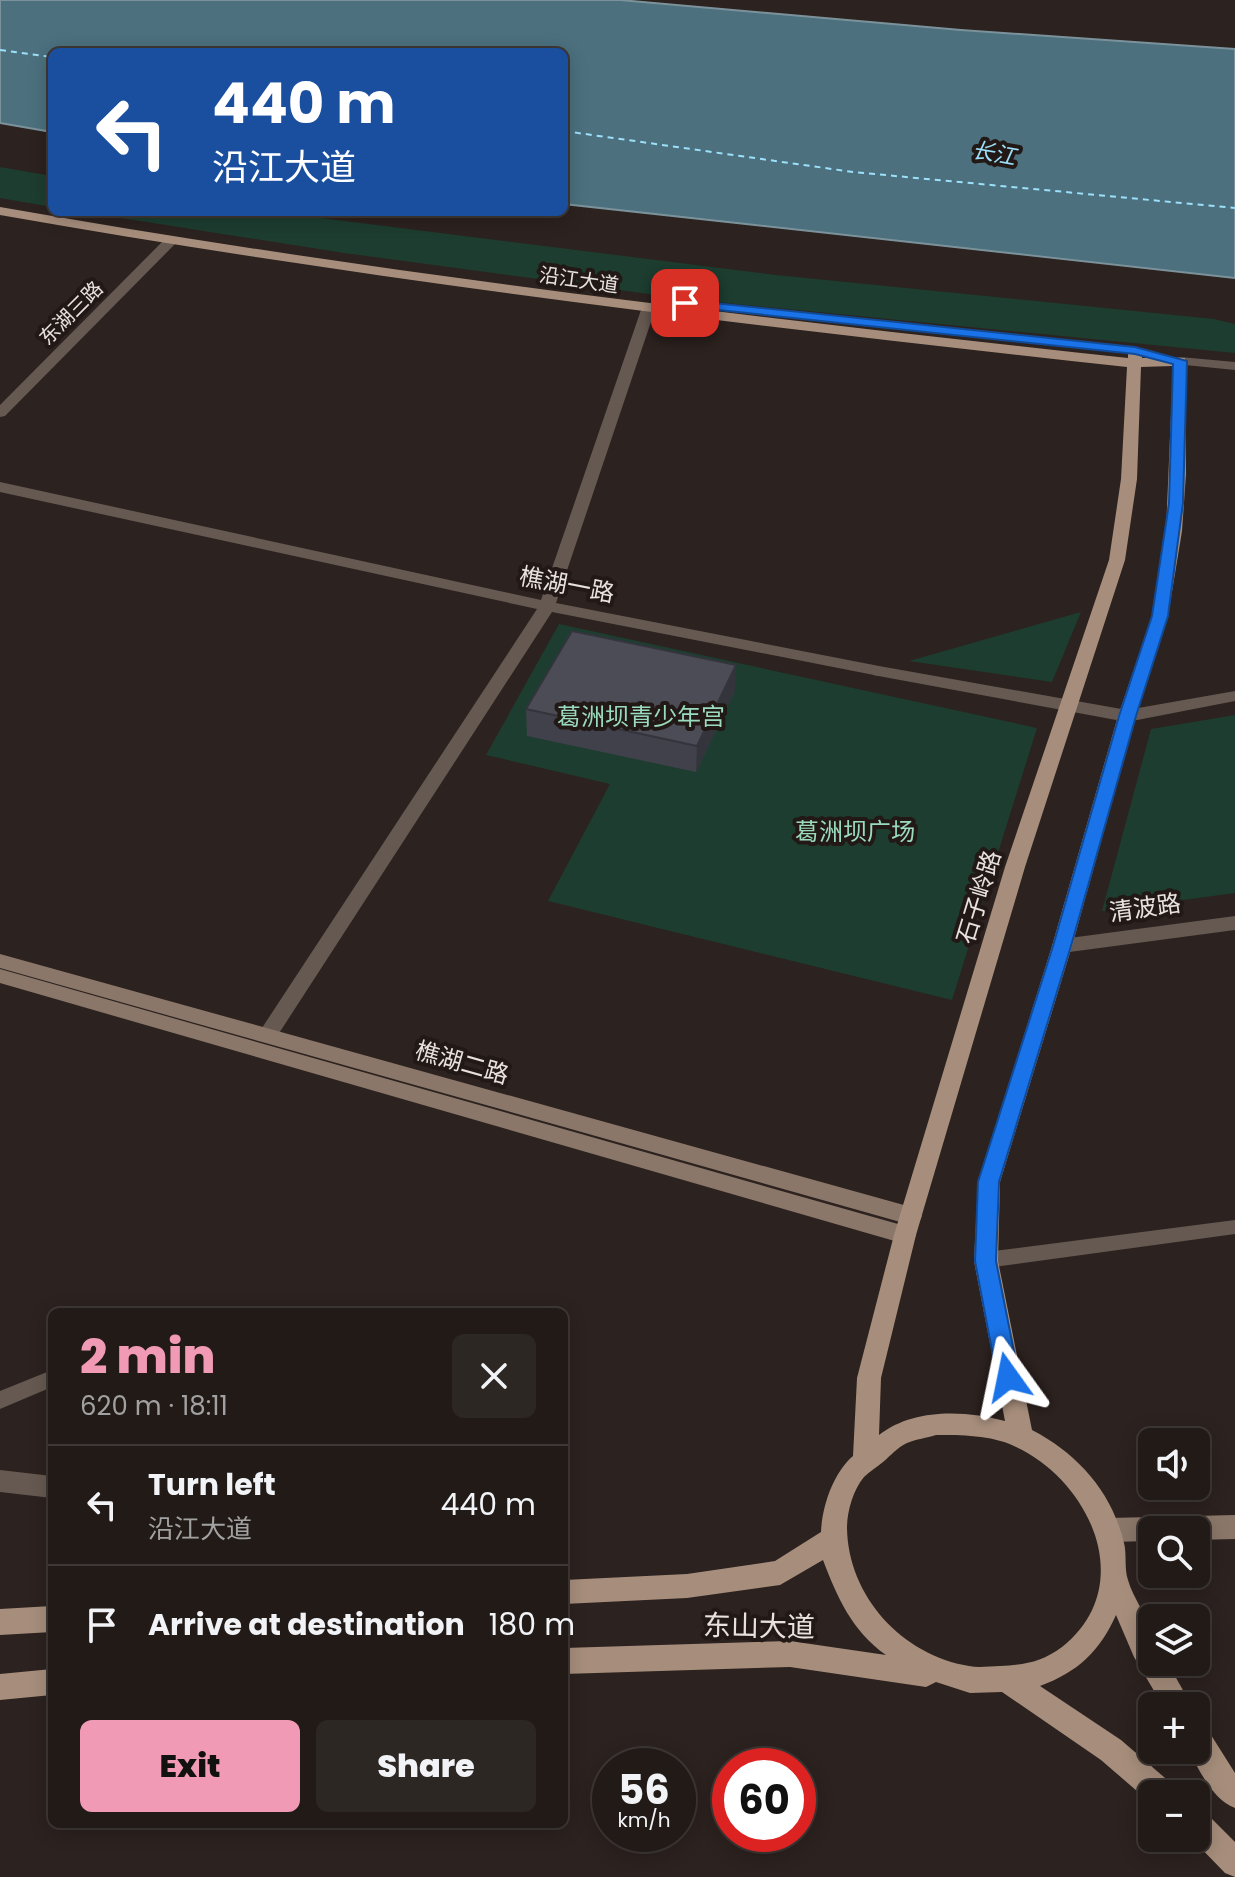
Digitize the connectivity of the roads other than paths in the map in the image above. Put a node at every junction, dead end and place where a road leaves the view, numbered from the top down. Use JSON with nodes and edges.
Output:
{"nodes":[{"id":1,"x":0,"y":200,"type":"edge"},
{"id":2,"x":48,"y":209,"type":"edge"},
{"id":3,"x":0,"y":211,"type":"edge"},
{"id":4,"x":87,"y":216,"type":"edge"},
{"id":5,"x":170,"y":242,"type":"junction"},
{"id":6,"x":648,"y":310,"type":"junction"},
{"id":7,"x":1135,"y":357,"type":"junction"},
{"id":8,"x":1180,"y":361,"type":"junction"},
{"id":9,"x":1235,"y":366,"type":"edge"},
{"id":10,"x":0,"y":413,"type":"edge"},
{"id":11,"x":0,"y":487,"type":"edge"},
{"id":12,"x":547,"y":606,"type":"junction"},
{"id":13,"x":1235,"y":696,"type":"edge"},
{"id":14,"x":1069,"y":704,"type":"junction"},
{"id":15,"x":1127,"y":716,"type":"junction"},
{"id":16,"x":1235,"y":923,"type":"edge"},
{"id":17,"x":1062,"y":946,"type":"junction"},
{"id":18,"x":0,"y":961,"type":"edge"},
{"id":19,"x":0,"y":976,"type":"edge"},
{"id":20,"x":267,"y":1036,"type":"junction"},
{"id":21,"x":908,"y":1225,"type":"junction"},
{"id":22,"x":1235,"y":1227,"type":"edge"},
{"id":23,"x":986,"y":1260,"type":"junction"},
{"id":24,"x":48,"y":1380,"type":"edge"},
{"id":25,"x":0,"y":1400,"type":"edge"},
{"id":26,"x":1021,"y":1437,"type":"junction"},
{"id":27,"x":865,"y":1459,"type":"junction"},
{"id":28,"x":0,"y":1481,"type":"edge"},
{"id":29,"x":48,"y":1487,"type":"edge"},
{"id":30,"x":1235,"y":1527,"type":"edge"},
{"id":31,"x":1109,"y":1530,"type":"junction"},
{"id":32,"x":833,"y":1539,"type":"junction"},
{"id":33,"x":1115,"y":1581,"type":"junction"},
{"id":34,"x":568,"y":1592,"type":"edge"},
{"id":35,"x":48,"y":1619,"type":"edge"},
{"id":36,"x":0,"y":1622,"type":"edge"},
{"id":37,"x":568,"y":1661,"type":"edge"},
{"id":38,"x":952,"y":1677,"type":"junction"},
{"id":39,"x":1009,"y":1681,"type":"junction"},
{"id":40,"x":48,"y":1682,"type":"edge"},
{"id":41,"x":0,"y":1687,"type":"edge"},
{"id":42,"x":1170,"y":1692,"type":"edge"},
{"id":43,"x":1210,"y":1760,"type":"edge"},
{"id":44,"x":1146,"y":1780,"type":"edge"},
{"id":45,"x":1235,"y":1794,"type":"edge"},
{"id":46,"x":1210,"y":1837,"type":"edge"},
{"id":47,"x":1235,"y":1863,"type":"edge"}],
"edges":[{"from":1,"to":2,"type":"main road"},
{"from":3,"to":5,"type":"main road","name":"沿江大道"},
{"from":4,"to":7,"type":"main road","name":"沿江大道"},
{"from":5,"to":6,"type":"main road","name":"沿江大道"},
{"from":5,"to":10,"type":"street","name":"东湖三路"},
{"from":6,"to":7,"type":"main road","name":"沿江大道"},
{"from":6,"to":12,"type":"street"},
{"from":7,"to":8,"type":"main road","name":"沿江大道"},
{"from":7,"to":14,"type":"main road","name":"石子岭路"},
{"from":8,"to":9,"type":"street"},
{"from":8,"to":15,"type":"main road"},
{"from":11,"to":12,"type":"street","name":"樵湖一路"},
{"from":12,"to":14,"type":"street","name":"樵湖一路"},
{"from":12,"to":20,"type":"street"},
{"from":13,"to":15,"type":"street"},
{"from":14,"to":15,"type":"street","name":"樵湖一路"},
{"from":14,"to":21,"type":"main road","name":"石子岭路"},
{"from":15,"to":17,"type":"main road"},
{"from":16,"to":17,"type":"street","name":"清波路"},
{"from":17,"to":23,"type":"main road"},
{"from":18,"to":20,"type":"main road","name":"樵湖二路"},
{"from":19,"to":21,"type":"main road","name":"樵湖二路"},
{"from":20,"to":21,"type":"main road","name":"樵湖二路"},
{"from":21,"to":27,"type":"main road","name":"石子岭路"},
{"from":22,"to":23,"type":"lane"},
{"from":23,"to":26,"type":"main road"},
{"from":24,"to":25,"type":"lane"},
{"from":26,"to":27,"type":"main road","name":"东山大道"},
{"from":26,"to":31,"type":"main road","name":"东山大道"},
{"from":27,"to":32,"type":"main road","name":"东山大道"},
{"from":28,"to":29,"type":"street"},
{"from":30,"to":31,"type":"main road"},
{"from":31,"to":33,"type":"main road","name":"东山大道"},
{"from":32,"to":34,"type":"main road","name":"东山大道"},
{"from":32,"to":38,"type":"main road","name":"东山大道"},
{"from":33,"to":39,"type":"main road","name":"东山大道"},
{"from":33,"to":42,"type":"main road"},
{"from":35,"to":36,"type":"main road"},
{"from":37,"to":38,"type":"main road","name":"东山大道"},
{"from":38,"to":39,"type":"main road","name":"东山大道"},
{"from":39,"to":44,"type":"main road"},
{"from":40,"to":41,"type":"main road"},
{"from":43,"to":45,"type":"main road"},
{"from":46,"to":47,"type":"main road"}]}
